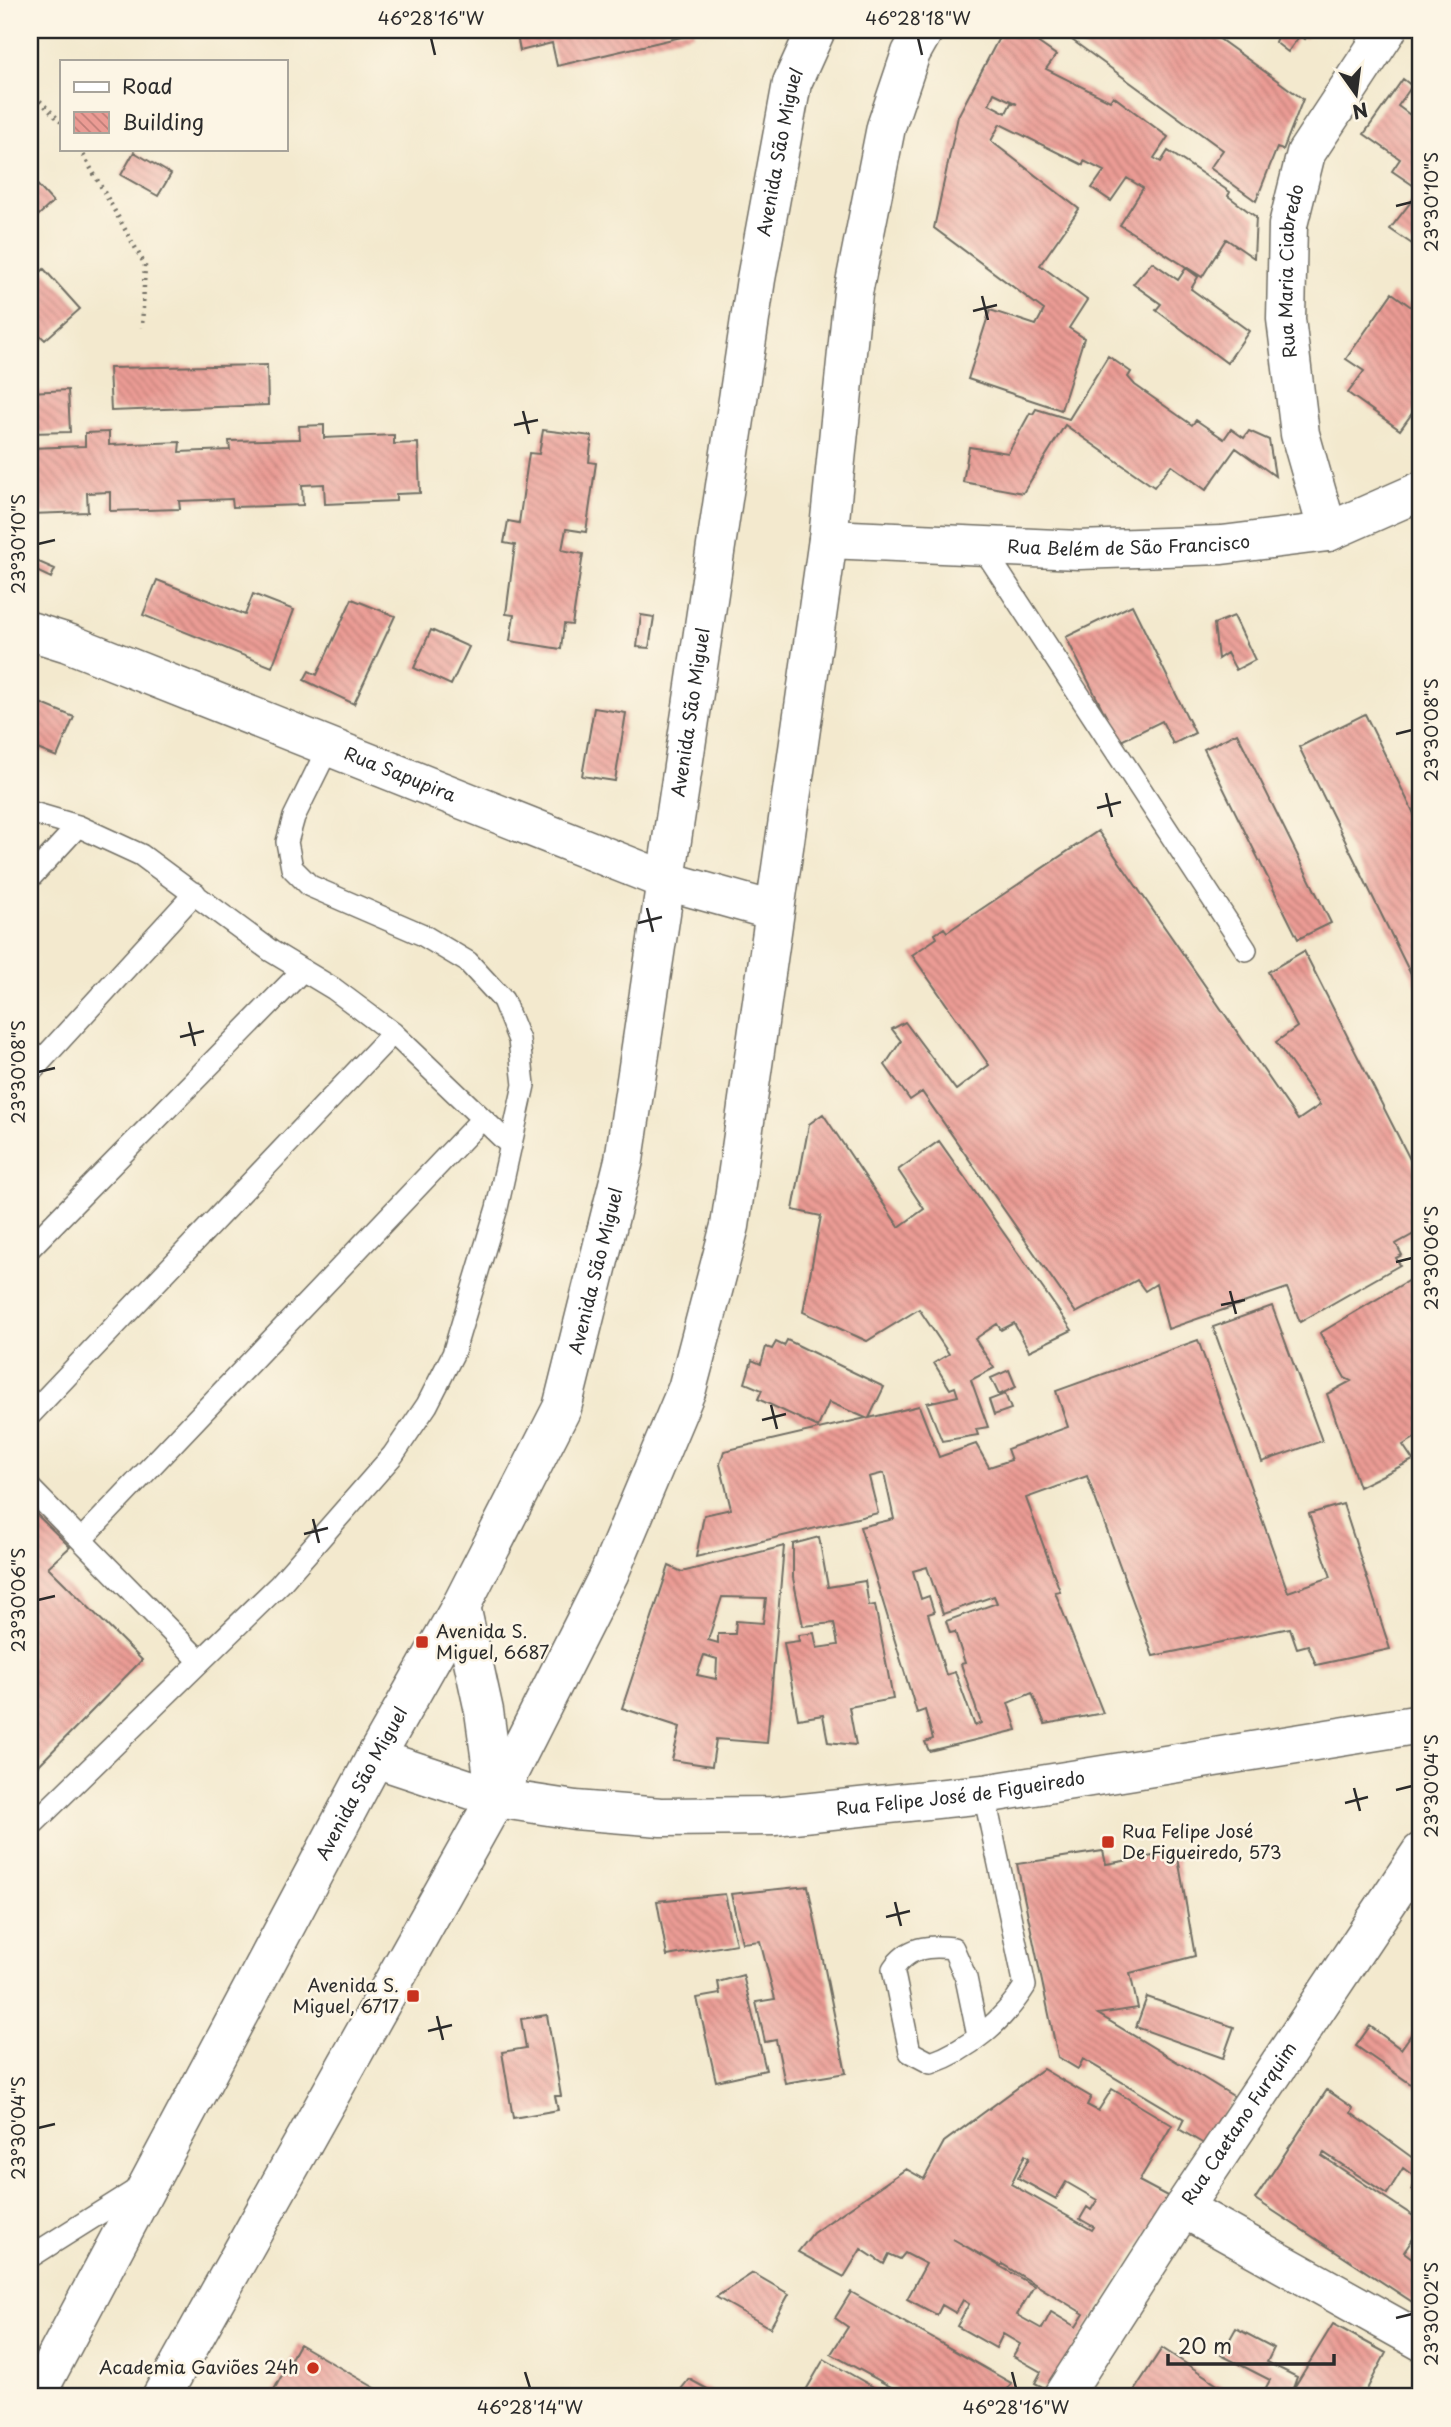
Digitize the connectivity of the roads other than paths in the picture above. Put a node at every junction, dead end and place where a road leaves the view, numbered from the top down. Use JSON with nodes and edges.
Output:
{"nodes":[{"id":1,"x":816,"y":30,"type":"edge"},
{"id":2,"x":923,"y":30,"type":"edge"},
{"id":3,"x":1387,"y":30,"type":"edge"},
{"id":4,"x":1421,"y":492,"type":"edge"},
{"id":5,"x":1328,"y":532,"type":"junction"},
{"id":6,"x":828,"y":539,"type":"junction"},
{"id":7,"x":984,"y":548,"type":"junction"},
{"id":8,"x":30,"y":631,"type":"edge"},
{"id":9,"x":329,"y":746,"type":"junction"},
{"id":10,"x":30,"y":813,"type":"edge"},
{"id":11,"x":78,"y":826,"type":"junction"},
{"id":12,"x":30,"y":878,"type":"edge"},
{"id":13,"x":667,"y":881,"type":"junction"},
{"id":14,"x":195,"y":892,"type":"junction"},
{"id":15,"x":774,"y":911,"type":"junction"},
{"id":16,"x":1246,"y":950,"type":"dead end"},
{"id":17,"x":303,"y":970,"type":"junction"},
{"id":18,"x":393,"y":1033,"type":"junction"},
{"id":19,"x":30,"y":1073,"type":"edge"},
{"id":20,"x":482,"y":1119,"type":"junction"},
{"id":21,"x":511,"y":1146,"type":"junction"},
{"id":22,"x":30,"y":1248,"type":"edge"},
{"id":23,"x":30,"y":1415,"type":"edge"},
{"id":24,"x":30,"y":1488,"type":"edge"},
{"id":25,"x":81,"y":1540,"type":"junction"},
{"id":26,"x":461,"y":1606,"type":"junction"},
{"id":27,"x":200,"y":1661,"type":"junction"},
{"id":28,"x":1421,"y":1724,"type":"edge"},
{"id":29,"x":374,"y":1758,"type":"junction"},
{"id":30,"x":984,"y":1794,"type":"junction"},
{"id":31,"x":496,"y":1798,"type":"junction"},
{"id":32,"x":30,"y":1827,"type":"edge"},
{"id":33,"x":1421,"y":1852,"type":"edge"},
{"id":34,"x":978,"y":2036,"type":"junction"},
{"id":35,"x":150,"y":2181,"type":"junction"},
{"id":36,"x":1184,"y":2208,"type":"junction"},
{"id":37,"x":30,"y":2257,"type":"edge"},
{"id":38,"x":1421,"y":2341,"type":"edge"},
{"id":39,"x":35,"y":2397,"type":"edge"},
{"id":40,"x":161,"y":2397,"type":"edge"},
{"id":41,"x":1062,"y":2397,"type":"edge"}],
"edges":[{"from":1,"to":13,"type":"main road","name":"Avenida São Miguel"},
{"from":2,"to":6,"type":"main road"},
{"from":3,"to":5,"type":"main road","name":"Rua Maria Ciabredo"},
{"from":4,"to":5,"type":"main road","name":"Rua Belém de São Francisco"},
{"from":5,"to":7,"type":"main road","name":"Rua Belém de São Francisco"},
{"from":6,"to":7,"type":"main road","name":"Rua Belém de São Francisco"},
{"from":6,"to":15,"type":"main road"},
{"from":7,"to":16,"type":"lane"},
{"from":8,"to":9,"type":"main road","name":"Rua Sapupira"},
{"from":9,"to":13,"type":"main road","name":"Rua Sapupira"},
{"from":9,"to":21,"type":"lane"},
{"from":10,"to":11,"type":"lane"},
{"from":11,"to":12,"type":"lane"},
{"from":11,"to":14,"type":"lane"},
{"from":13,"to":15,"type":"main road","name":"Rua Sapupira"},
{"from":13,"to":26,"type":"main road","name":"Avenida São Miguel"},
{"from":14,"to":17,"type":"lane"},
{"from":14,"to":19,"type":"lane"},
{"from":15,"to":31,"type":"main road"},
{"from":17,"to":18,"type":"lane"},
{"from":17,"to":22,"type":"lane"},
{"from":18,"to":20,"type":"lane"},
{"from":18,"to":23,"type":"lane"},
{"from":20,"to":21,"type":"lane"},
{"from":20,"to":25,"type":"lane"},
{"from":21,"to":27,"type":"lane"},
{"from":24,"to":25,"type":"lane"},
{"from":25,"to":27,"type":"lane"},
{"from":26,"to":29,"type":"main road","name":"Avenida São Miguel"},
{"from":26,"to":31,"type":"main road"},
{"from":27,"to":32,"type":"lane"},
{"from":28,"to":30,"type":"main road","name":"Rua Felipe José de Figueiredo"},
{"from":29,"to":31,"type":"main road","name":"Rua Felipe José de Figueiredo"},
{"from":29,"to":35,"type":"main road","name":"Avenida São Miguel"},
{"from":30,"to":31,"type":"main road","name":"Rua Felipe José de Figueiredo"},
{"from":30,"to":34,"type":"lane"},
{"from":31,"to":40,"type":"main road"},
{"from":33,"to":36,"type":"main road","name":"Rua Caetano Furquim"},
{"from":34,"to":34,"type":"lane"},
{"from":35,"to":37,"type":"lane"},
{"from":35,"to":39,"type":"main road","name":"Avenida São Miguel"},
{"from":36,"to":38,"type":"main road"},
{"from":36,"to":41,"type":"main road","name":"Rua Caetano Furquim"}]}
